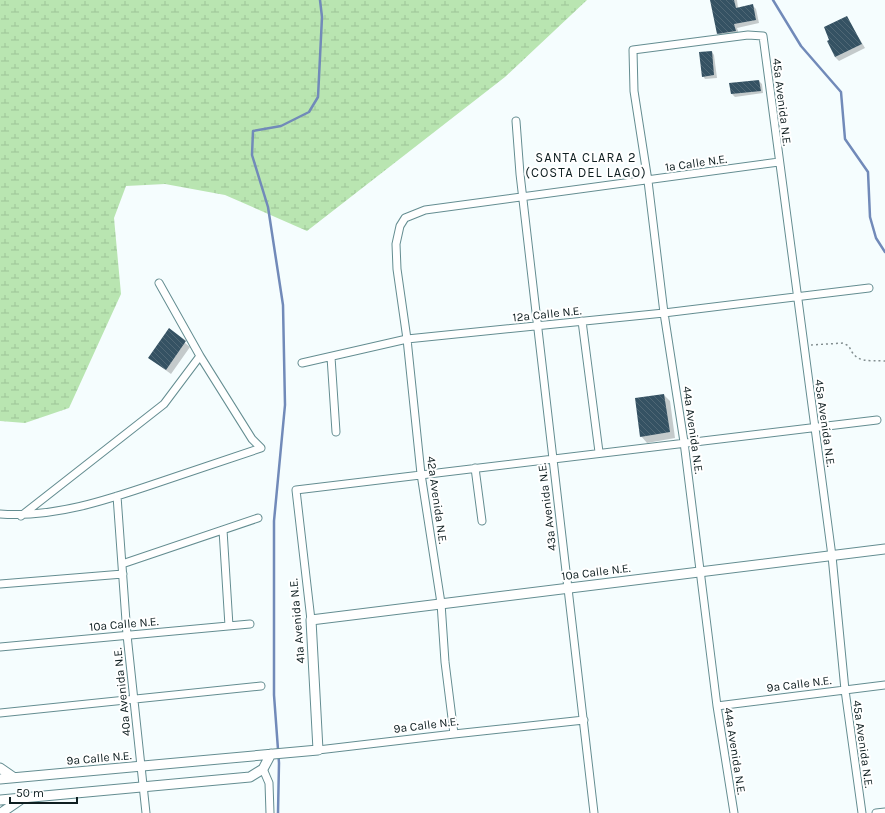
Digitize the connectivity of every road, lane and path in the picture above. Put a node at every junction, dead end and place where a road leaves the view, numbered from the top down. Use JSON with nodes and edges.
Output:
{"nodes":[{"id":1,"x":633,"y":50,"type":"joint"},
{"id":2,"x":516,"y":122,"type":"dead end"},
{"id":3,"x":779,"y":162,"type":"junction"},
{"id":4,"x":648,"y":181,"type":"junction"},
{"id":5,"x":524,"y":198,"type":"junction"},
{"id":6,"x":397,"y":269,"type":"joint"},
{"id":7,"x":159,"y":283,"type":"dead end"},
{"id":8,"x":869,"y":288,"type":"dead end"},
{"id":9,"x":796,"y":296,"type":"junction"},
{"id":10,"x":664,"y":313,"type":"junction"},
{"id":11,"x":582,"y":321,"type":"junction"},
{"id":12,"x":537,"y":326,"type":"junction"},
{"id":13,"x":407,"y":339,"type":"junction"},
{"id":14,"x":803,"y":346,"type":"junction"},
{"id":15,"x":200,"y":356,"type":"junction"},
{"id":16,"x":331,"y":357,"type":"junction"},
{"id":17,"x":885,"y":361,"type":"edge"},
{"id":18,"x":302,"y":363,"type":"dead end"},
{"id":19,"x":877,"y":420,"type":"dead end"},
{"id":20,"x":815,"y":427,"type":"junction"},
{"id":21,"x":336,"y":432,"type":"dead end"},
{"id":22,"x":684,"y":442,"type":"junction"},
{"id":23,"x":599,"y":452,"type":"junction"},
{"id":24,"x":552,"y":458,"type":"junction"},
{"id":25,"x":475,"y":468,"type":"junction"},
{"id":26,"x":421,"y":474,"type":"junction"},
{"id":27,"x":117,"y":496,"type":"junction"},
{"id":28,"x":0,"y":514,"type":"edge"},
{"id":29,"x":21,"y":516,"type":"junction"},
{"id":30,"x":258,"y":518,"type":"dead end"},
{"id":31,"x":482,"y":521,"type":"dead end"},
{"id":32,"x":223,"y":530,"type":"junction"},
{"id":33,"x":885,"y":550,"type":"edge"},
{"id":34,"x":832,"y":556,"type":"junction"},
{"id":35,"x":122,"y":564,"type":"junction"},
{"id":36,"x":700,"y":572,"type":"junction"},
{"id":37,"x":123,"y":574,"type":"junction"},
{"id":38,"x":0,"y":584,"type":"edge"},
{"id":39,"x":568,"y":587,"type":"junction"},
{"id":40,"x":441,"y":603,"type":"junction"},
{"id":41,"x":310,"y":620,"type":"junction"},
{"id":42,"x":250,"y":624,"type":"dead end"},
{"id":43,"x":229,"y":626,"type":"junction"},
{"id":44,"x":127,"y":636,"type":"junction"},
{"id":45,"x":0,"y":647,"type":"edge"},
{"id":46,"x":885,"y":685,"type":"edge"},
{"id":47,"x":261,"y":686,"type":"dead end"},
{"id":48,"x":844,"y":690,"type":"junction"},
{"id":49,"x":134,"y":700,"type":"junction"},
{"id":50,"x":717,"y":706,"type":"junction"},
{"id":51,"x":0,"y":713,"type":"edge"},
{"id":52,"x":584,"y":720,"type":"junction"},
{"id":53,"x":454,"y":734,"type":"junction"},
{"id":54,"x":318,"y":750,"type":"junction"},
{"id":55,"x":275,"y":754,"type":"junction"},
{"id":56,"x":140,"y":766,"type":"junction"},
{"id":57,"x":0,"y":768,"type":"edge"},
{"id":58,"x":263,"y":769,"type":"junction"},
{"id":59,"x":13,"y":777,"type":"junction"},
{"id":60,"x":0,"y":778,"type":"edge"},
{"id":61,"x":144,"y":787,"type":"junction"},
{"id":62,"x":24,"y":798,"type":"junction"},
{"id":63,"x":0,"y":800,"type":"edge"},
{"id":64,"x":885,"y":812,"type":"edge"},
{"id":65,"x":1,"y":813,"type":"edge"},
{"id":66,"x":146,"y":813,"type":"edge"},
{"id":67,"x":270,"y":813,"type":"edge"},
{"id":68,"x":594,"y":813,"type":"edge"},
{"id":69,"x":734,"y":813,"type":"edge"},
{"id":70,"x":862,"y":813,"type":"edge"},
{"id":71,"x":876,"y":813,"type":"edge"}],
"edges":[{"from":1,"to":3,"type":"street","name":"45a Avenida N.E."},
{"from":1,"to":4,"type":"street","name":"44a Avenida N.E."},
{"from":2,"to":5,"type":"street","name":"43a Avenida N.E."},
{"from":3,"to":4,"type":"street","name":"1a Calle N.E."},
{"from":3,"to":9,"type":"street","name":"45a Avenida N.E."},
{"from":4,"to":5,"type":"street","name":"1a Calle N.E."},
{"from":4,"to":10,"type":"street","name":"44a Avenida N.E."},
{"from":5,"to":6,"type":"street","name":"1a Calle N.E."},
{"from":5,"to":12,"type":"street","name":"43a Avenida N.E."},
{"from":6,"to":13,"type":"street","name":"42a Avenida N.E."},
{"from":7,"to":15,"type":"street"},
{"from":8,"to":9,"type":"street","name":"12a Calle N.E."},
{"from":9,"to":10,"type":"street","name":"12a Calle N.E."},
{"from":9,"to":14,"type":"street","name":"45a Avenida N.E."},
{"from":10,"to":11,"type":"street","name":"12a Calle N.E."},
{"from":10,"to":22,"type":"street","name":"44a Avenida N.E."},
{"from":11,"to":12,"type":"street","name":"12a Calle N.E."},
{"from":11,"to":23,"type":"street"},
{"from":12,"to":13,"type":"street","name":"12a Calle N.E."},
{"from":12,"to":24,"type":"street","name":"43a Avenida N.E."},
{"from":13,"to":16,"type":"street","name":"12a Calle N.E."},
{"from":13,"to":26,"type":"street","name":"42a Avenida N.E."},
{"from":14,"to":17,"type":"path"},
{"from":14,"to":20,"type":"street","name":"45a Avenida N.E."},
{"from":15,"to":27,"type":"street"},
{"from":15,"to":29,"type":"street"},
{"from":16,"to":18,"type":"street","name":"12a Calle N.E."},
{"from":16,"to":21,"type":"street"},
{"from":19,"to":20,"type":"street"},
{"from":20,"to":22,"type":"street"},
{"from":20,"to":34,"type":"street","name":"45a Avenida N.E."},
{"from":22,"to":23,"type":"street"},
{"from":22,"to":36,"type":"street","name":"44a Avenida N.E."},
{"from":23,"to":24,"type":"street"},
{"from":24,"to":25,"type":"street"},
{"from":24,"to":39,"type":"street","name":"43a Avenida N.E."},
{"from":25,"to":26,"type":"street"},
{"from":25,"to":31,"type":"street"},
{"from":26,"to":40,"type":"street","name":"42a Avenida N.E."},
{"from":26,"to":41,"type":"street","name":"41a Avenida N.E."},
{"from":27,"to":29,"type":"street"},
{"from":27,"to":35,"type":"street","name":"40a Avenida N.E."},
{"from":28,"to":29,"type":"street"},
{"from":30,"to":32,"type":"street"},
{"from":32,"to":35,"type":"street"},
{"from":32,"to":43,"type":"street"},
{"from":33,"to":34,"type":"street","name":"10a Calle N.E."},
{"from":34,"to":36,"type":"street","name":"10a Calle N.E."},
{"from":34,"to":48,"type":"street","name":"45a Avenida N.E."},
{"from":35,"to":37,"type":"street","name":"40a Avenida N.E."},
{"from":36,"to":39,"type":"street","name":"10a Calle N.E."},
{"from":36,"to":50,"type":"street","name":"44a Avenida N.E."},
{"from":37,"to":38,"type":"street"},
{"from":37,"to":44,"type":"street","name":"40a Avenida N.E."},
{"from":39,"to":40,"type":"street","name":"10a Calle N.E."},
{"from":39,"to":52,"type":"street","name":"43a Avenida N.E."},
{"from":40,"to":41,"type":"street","name":"10a Calle N.E."},
{"from":40,"to":53,"type":"street","name":"42a Avenida N.E."},
{"from":41,"to":54,"type":"street","name":"41a Avenida N.E."},
{"from":42,"to":43,"type":"street","name":"10a Calle N.E."},
{"from":43,"to":44,"type":"street","name":"10a Calle N.E."},
{"from":44,"to":45,"type":"street","name":"10a Calle N.E."},
{"from":44,"to":49,"type":"street","name":"40a Avenida N.E."},
{"from":46,"to":48,"type":"street","name":"9a Calle N.E."},
{"from":47,"to":49,"type":"street"},
{"from":48,"to":50,"type":"street","name":"9a Calle N.E."},
{"from":48,"to":70,"type":"street","name":"45a Avenida N.E."},
{"from":49,"to":51,"type":"street"},
{"from":49,"to":56,"type":"street","name":"40a Avenida N.E."},
{"from":50,"to":69,"type":"street","name":"44a Avenida N.E."},
{"from":52,"to":53,"type":"street","name":"9a Calle N.E."},
{"from":52,"to":68,"type":"street","name":"43a Avenida N.E."},
{"from":53,"to":54,"type":"street","name":"9a Calle N.E."},
{"from":54,"to":55,"type":"street","name":"9a Calle N.E."},
{"from":55,"to":56,"type":"street","name":"9a Calle N.E."},
{"from":55,"to":58,"type":"street"},
{"from":56,"to":59,"type":"street","name":"9a Calle N.E."},
{"from":56,"to":61,"type":"street","name":"40a Avenida N.E."},
{"from":57,"to":59,"type":"street"},
{"from":58,"to":61,"type":"street"},
{"from":58,"to":67,"type":"street"},
{"from":59,"to":60,"type":"street","name":"9a Calle N.E."},
{"from":61,"to":62,"type":"street"},
{"from":61,"to":66,"type":"street","name":"40a Avenida N.E."},
{"from":62,"to":63,"type":"street"},
{"from":62,"to":65,"type":"street"},
{"from":64,"to":71,"type":"street"}]}
